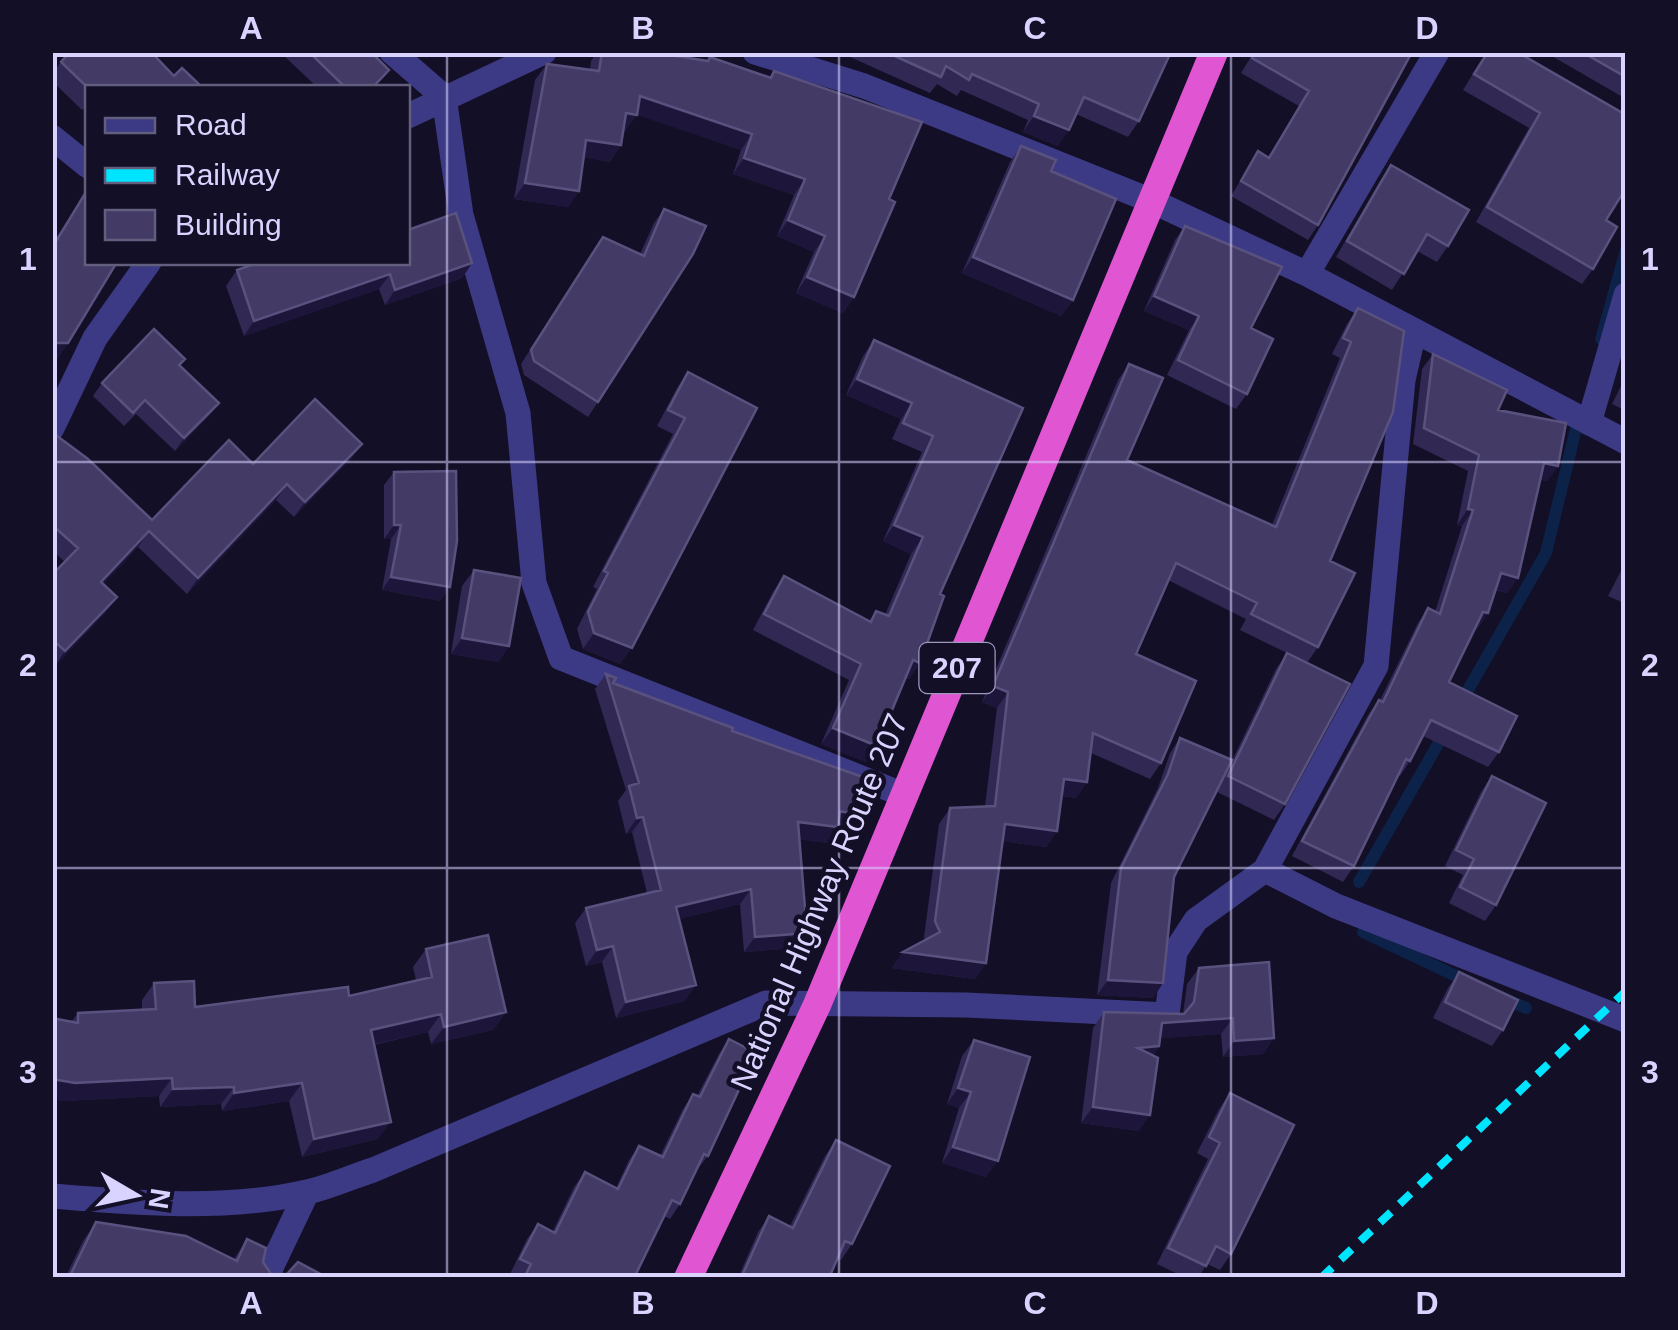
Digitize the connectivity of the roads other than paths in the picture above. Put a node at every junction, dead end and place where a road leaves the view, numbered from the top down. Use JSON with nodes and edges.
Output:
{"nodes":[{"id":1,"x":392,"y":52,"type":"edge"},
{"id":2,"x":544,"y":52,"type":"edge"},
{"id":3,"x":755,"y":52,"type":"edge"},
{"id":4,"x":1214,"y":52,"type":"edge"},
{"id":5,"x":1437,"y":52,"type":"edge"},
{"id":6,"x":444,"y":97,"type":"junction"},
{"id":7,"x":410,"y":115,"type":"edge"},
{"id":8,"x":52,"y":137,"type":"edge"},
{"id":9,"x":85,"y":164,"type":"edge"},
{"id":10,"x":1152,"y":202,"type":"junction"},
{"id":11,"x":148,"y":265,"type":"edge"},
{"id":12,"x":1307,"y":274,"type":"junction"},
{"id":13,"x":1626,"y":295,"type":"edge"},
{"id":14,"x":1414,"y":332,"type":"junction"},
{"id":15,"x":1577,"y":418,"type":"junction"},
{"id":16,"x":52,"y":428,"type":"edge"},
{"id":17,"x":1626,"y":442,"type":"edge"},
{"id":18,"x":904,"y":795,"type":"junction"},
{"id":19,"x":1264,"y":870,"type":"junction"},
{"id":20,"x":817,"y":1005,"type":"junction"},
{"id":21,"x":1626,"y":1020,"type":"edge"},
{"id":22,"x":308,"y":1192,"type":"junction"},
{"id":23,"x":52,"y":1196,"type":"edge"},
{"id":24,"x":266,"y":1278,"type":"edge"},
{"id":25,"x":688,"y":1278,"type":"edge"}],
"edges":[{"from":1,"to":6,"type":"street"},
{"from":2,"to":6,"type":"street"},
{"from":3,"to":10,"type":"street"},
{"from":4,"to":10,"type":"highway","name":"National Highway Route 207","number":"207"},
{"from":5,"to":12,"type":"street"},
{"from":6,"to":7,"type":"street"},
{"from":6,"to":18,"type":"street"},
{"from":8,"to":9,"type":"street"},
{"from":10,"to":12,"type":"street"},
{"from":10,"to":18,"type":"highway","name":"National Highway Route 207","number":"207"},
{"from":11,"to":16,"type":"street"},
{"from":12,"to":14,"type":"street"},
{"from":13,"to":15,"type":"street"},
{"from":14,"to":15,"type":"street"},
{"from":14,"to":19,"type":"street"},
{"from":15,"to":17,"type":"street"},
{"from":18,"to":20,"type":"highway","name":"National Highway Route 207","number":"207"},
{"from":19,"to":20,"type":"street"},
{"from":19,"to":21,"type":"street"},
{"from":20,"to":22,"type":"street"},
{"from":20,"to":25,"type":"highway","name":"National Highway Route 207","number":"207"},
{"from":22,"to":23,"type":"street"},
{"from":22,"to":24,"type":"street"}]}
